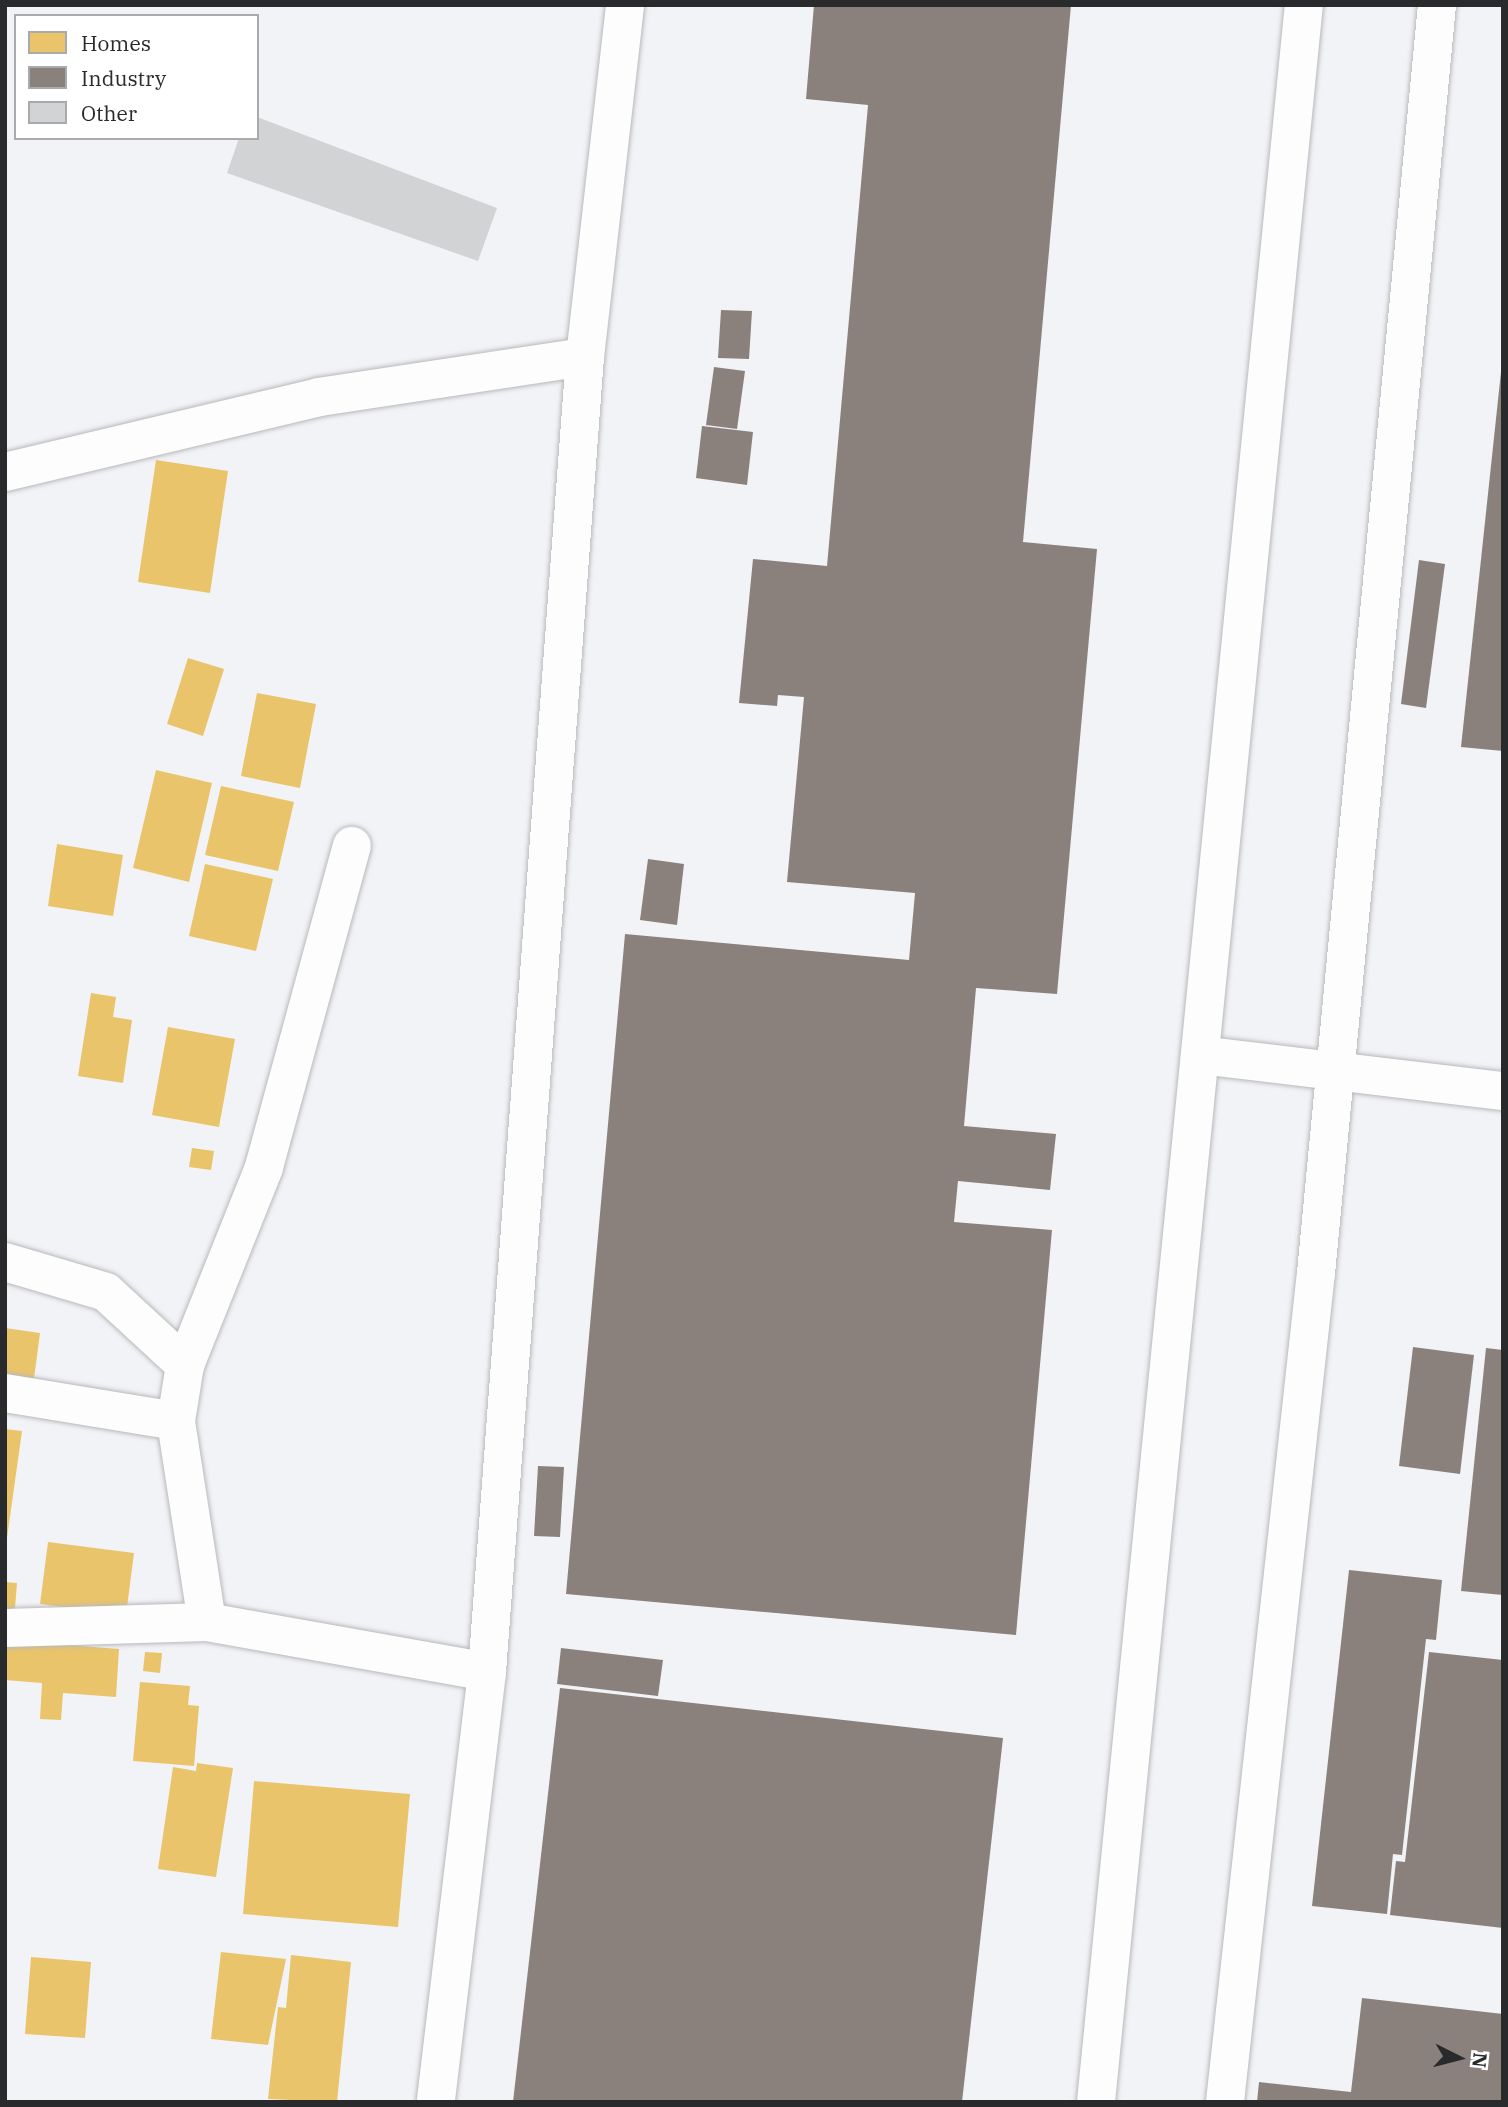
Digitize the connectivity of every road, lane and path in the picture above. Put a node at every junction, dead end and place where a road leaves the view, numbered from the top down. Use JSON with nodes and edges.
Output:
{"nodes":[{"id":1,"x":625,"y":5,"type":"edge"},
{"id":2,"x":1304,"y":5,"type":"edge"},
{"id":3,"x":1437,"y":5,"type":"edge"},
{"id":4,"x":585,"y":356,"type":"junction"},
{"id":5,"x":5,"y":472,"type":"edge"},
{"id":6,"x":352,"y":846,"type":"dead end"},
{"id":7,"x":1200,"y":1055,"type":"junction"},
{"id":8,"x":1333,"y":1073,"type":"junction"},
{"id":9,"x":1503,"y":1091,"type":"edge"},
{"id":10,"x":5,"y":1262,"type":"edge"},
{"id":11,"x":185,"y":1365,"type":"junction"},
{"id":12,"x":5,"y":1393,"type":"edge"},
{"id":13,"x":176,"y":1421,"type":"junction"},
{"id":14,"x":207,"y":1622,"type":"junction"},
{"id":15,"x":5,"y":1628,"type":"edge"},
{"id":16,"x":486,"y":1672,"type":"junction"},
{"id":17,"x":436,"y":2102,"type":"edge"},
{"id":18,"x":1096,"y":2102,"type":"edge"},
{"id":19,"x":1225,"y":2102,"type":"edge"}],
"edges":[{"from":1,"to":4,"type":"street"},
{"from":2,"to":7,"type":"street"},
{"from":3,"to":8,"type":"street"},
{"from":4,"to":5,"type":"street"},
{"from":4,"to":16,"type":"street"},
{"from":6,"to":11,"type":"street"},
{"from":7,"to":8,"type":"street"},
{"from":7,"to":18,"type":"street"},
{"from":8,"to":9,"type":"street"},
{"from":8,"to":19,"type":"street"},
{"from":10,"to":11,"type":"street"},
{"from":11,"to":13,"type":"street"},
{"from":12,"to":13,"type":"street"},
{"from":13,"to":14,"type":"street"},
{"from":14,"to":15,"type":"street"},
{"from":14,"to":16,"type":"street"},
{"from":16,"to":17,"type":"street"}]}
